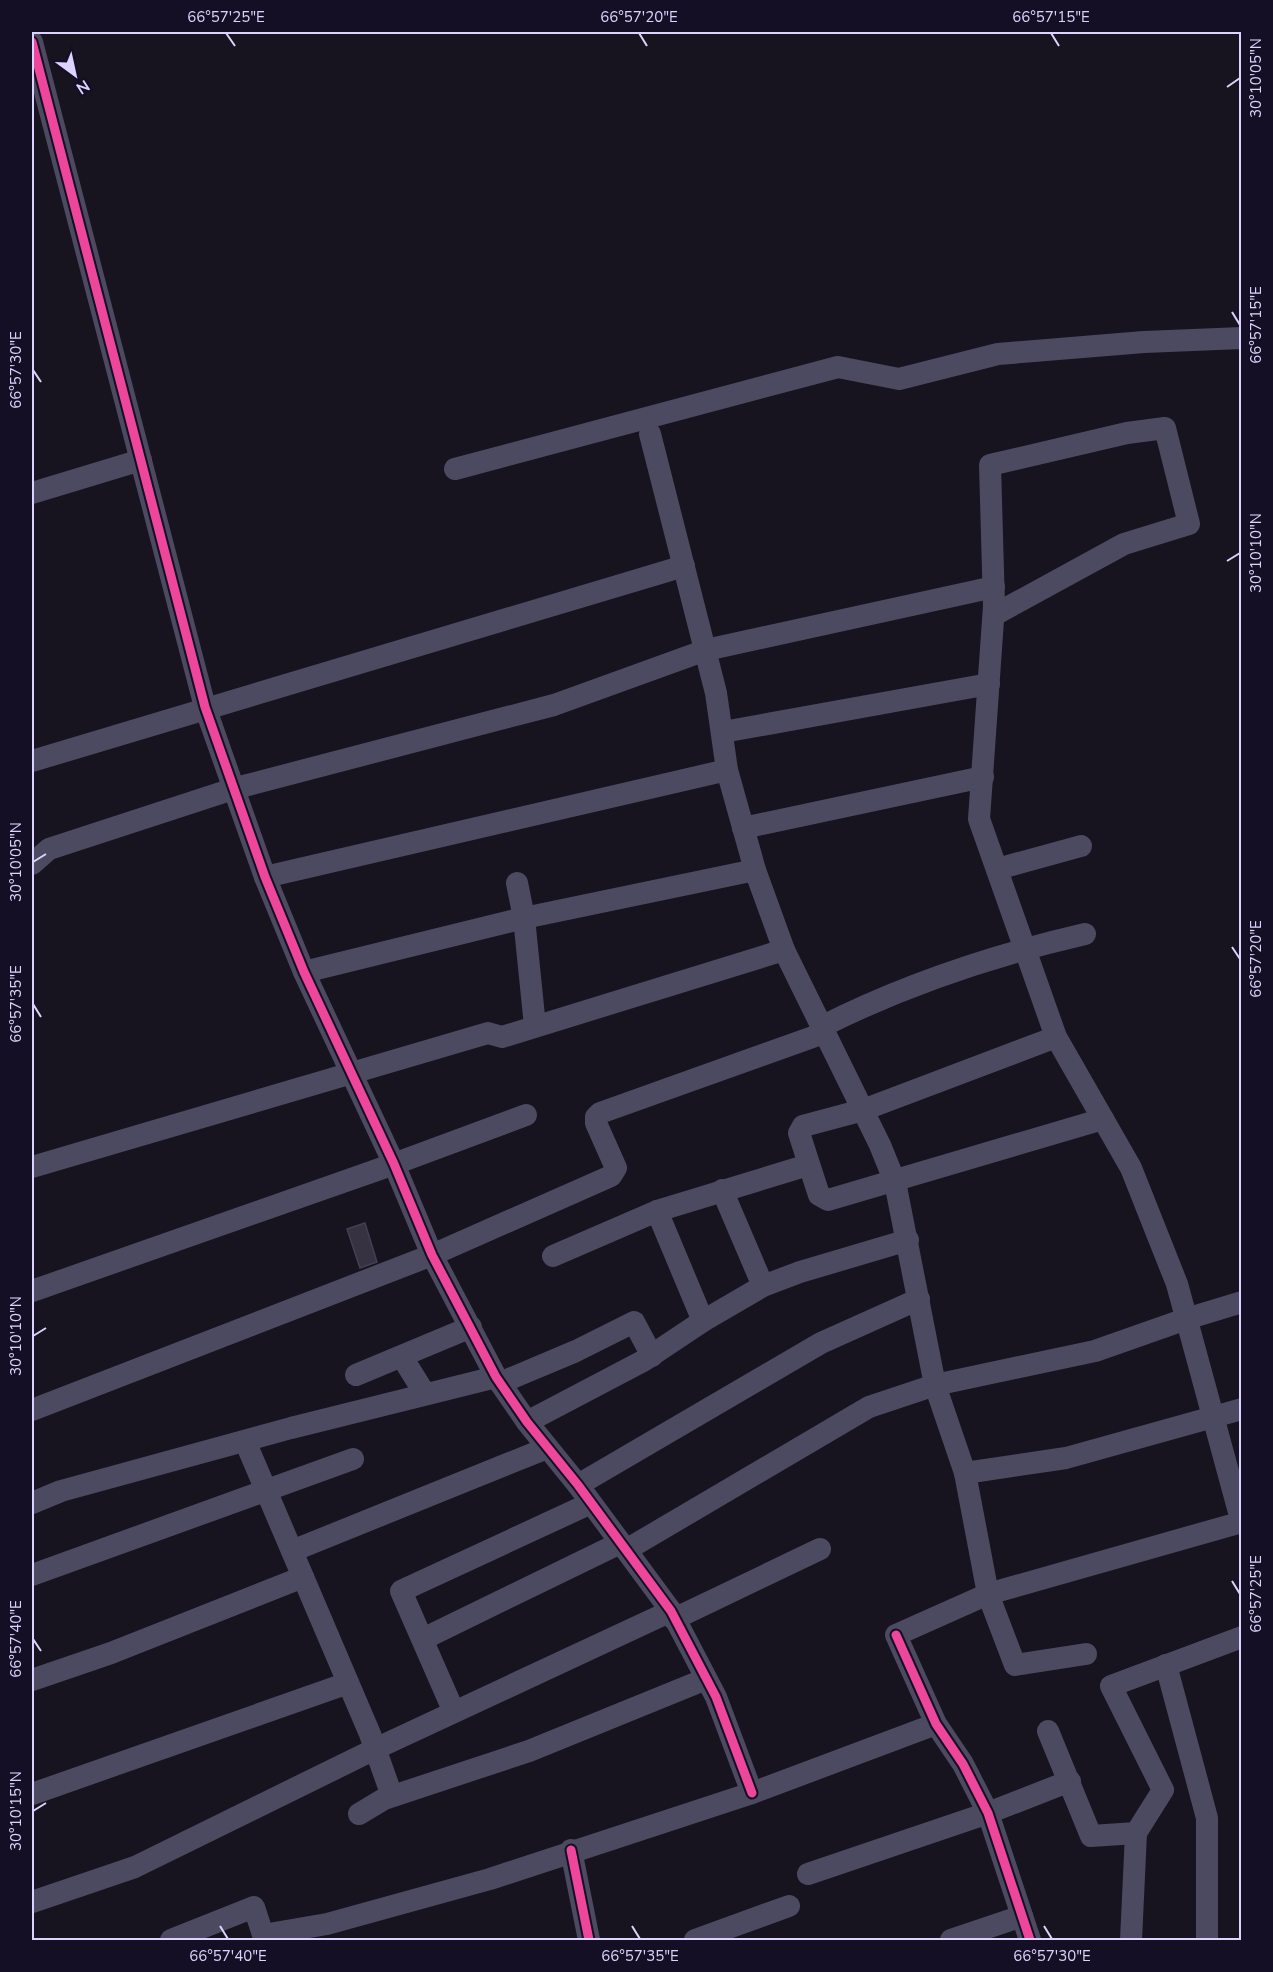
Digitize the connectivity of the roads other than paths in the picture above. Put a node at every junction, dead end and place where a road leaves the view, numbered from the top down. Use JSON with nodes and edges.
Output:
{"nodes":[{"id":1,"x":32,"y":42,"type":"edge"},
{"id":2,"x":1242,"y":338,"type":"edge"},
{"id":3,"x":650,"y":434,"type":"dead end"},
{"id":4,"x":141,"y":460,"type":"junction"},
{"id":5,"x":455,"y":469,"type":"dead end"},
{"id":6,"x":32,"y":493,"type":"edge"},
{"id":7,"x":684,"y":566,"type":"junction"},
{"id":8,"x":994,"y":587,"type":"junction"},
{"id":9,"x":994,"y":615,"type":"junction"},
{"id":10,"x":706,"y":650,"type":"junction"},
{"id":11,"x":989,"y":684,"type":"junction"},
{"id":12,"x":205,"y":707,"type":"junction"},
{"id":13,"x":723,"y":732,"type":"junction"},
{"id":14,"x":32,"y":761,"type":"edge"},
{"id":15,"x":727,"y":770,"type":"junction"},
{"id":16,"x":983,"y":777,"type":"junction"},
{"id":17,"x":236,"y":788,"type":"junction"},
{"id":18,"x":743,"y":828,"type":"junction"},
{"id":19,"x":1081,"y":846,"type":"dead end"},
{"id":20,"x":32,"y":864,"type":"edge"},
{"id":21,"x":997,"y":869,"type":"junction"},
{"id":22,"x":755,"y":870,"type":"junction"},
{"id":23,"x":265,"y":877,"type":"junction"},
{"id":24,"x":517,"y":883,"type":"dead end"},
{"id":25,"x":524,"y":918,"type":"junction"},
{"id":26,"x":1085,"y":934,"type":"dead end"},
{"id":27,"x":1024,"y":948,"type":"junction"},
{"id":28,"x":784,"y":950,"type":"junction"},
{"id":29,"x":304,"y":972,"type":"junction"},
{"id":30,"x":535,"y":1026,"type":"junction"},
{"id":31,"x":823,"y":1030,"type":"junction"},
{"id":32,"x":1056,"y":1037,"type":"junction"},
{"id":33,"x":351,"y":1072,"type":"junction"},
{"id":34,"x":863,"y":1110,"type":"junction"},
{"id":35,"x":526,"y":1115,"type":"dead end"},
{"id":36,"x":1103,"y":1119,"type":"junction"},
{"id":37,"x":394,"y":1164,"type":"junction"},
{"id":38,"x":807,"y":1165,"type":"junction"},
{"id":39,"x":32,"y":1167,"type":"edge"},
{"id":40,"x":895,"y":1182,"type":"junction"},
{"id":41,"x":722,"y":1190,"type":"junction"},
{"id":42,"x":657,"y":1211,"type":"junction"},
{"id":43,"x":908,"y":1240,"type":"junction"},
{"id":44,"x":432,"y":1255,"type":"junction"},
{"id":45,"x":554,"y":1256,"type":"dead end"},
{"id":46,"x":763,"y":1286,"type":"junction"},
{"id":47,"x":32,"y":1291,"type":"edge"},
{"id":48,"x":919,"y":1299,"type":"junction"},
{"id":49,"x":1242,"y":1302,"type":"edge"},
{"id":50,"x":1186,"y":1319,"type":"junction"},
{"id":51,"x":703,"y":1321,"type":"junction"},
{"id":52,"x":471,"y":1327,"type":"junction"},
{"id":53,"x":652,"y":1356,"type":"junction"},
{"id":54,"x":402,"y":1357,"type":"junction"},
{"id":55,"x":356,"y":1375,"type":"dead end"},
{"id":56,"x":498,"y":1380,"type":"junction"},
{"id":57,"x":935,"y":1384,"type":"junction"},
{"id":58,"x":425,"y":1394,"type":"junction"},
{"id":59,"x":1242,"y":1409,"type":"edge"},
{"id":60,"x":32,"y":1410,"type":"edge"},
{"id":61,"x":1212,"y":1417,"type":"junction"},
{"id":62,"x":527,"y":1422,"type":"junction"},
{"id":63,"x":245,"y":1441,"type":"junction"},
{"id":64,"x":547,"y":1448,"type":"junction"},
{"id":65,"x":353,"y":1459,"type":"dead end"},
{"id":66,"x":964,"y":1473,"type":"junction"},
{"id":67,"x":578,"y":1485,"type":"junction"},
{"id":68,"x":267,"y":1492,"type":"junction"},
{"id":69,"x":32,"y":1503,"type":"edge"},
{"id":70,"x":591,"y":1503,"type":"junction"},
{"id":71,"x":1242,"y":1523,"type":"edge"},
{"id":72,"x":623,"y":1546,"type":"junction"},
{"id":73,"x":820,"y":1549,"type":"dead end"},
{"id":74,"x":292,"y":1551,"type":"junction"},
{"id":75,"x":32,"y":1575,"type":"edge"},
{"id":76,"x":303,"y":1576,"type":"junction"},
{"id":77,"x":988,"y":1594,"type":"junction"},
{"id":78,"x":672,"y":1615,"type":"junction"},
{"id":79,"x":1242,"y":1637,"type":"edge"},
{"id":80,"x":423,"y":1639,"type":"junction"},
{"id":81,"x":1086,"y":1654,"type":"dead end"},
{"id":82,"x":1166,"y":1665,"type":"junction"},
{"id":83,"x":706,"y":1679,"type":"junction"},
{"id":84,"x":32,"y":1680,"type":"edge"},
{"id":85,"x":348,"y":1683,"type":"junction"},
{"id":86,"x":454,"y":1712,"type":"junction"},
{"id":87,"x":936,"y":1724,"type":"junction"},
{"id":88,"x":1048,"y":1731,"type":"dead end"},
{"id":89,"x":375,"y":1749,"type":"junction"},
{"id":90,"x":1070,"y":1781,"type":"junction"},
{"id":91,"x":752,"y":1793,"type":"junction"},
{"id":92,"x":32,"y":1794,"type":"edge"},
{"id":93,"x":392,"y":1796,"type":"junction"},
{"id":94,"x":988,"y":1813,"type":"junction"},
{"id":95,"x":359,"y":1814,"type":"dead end"},
{"id":96,"x":1136,"y":1833,"type":"junction"},
{"id":97,"x":571,"y":1850,"type":"junction"},
{"id":98,"x":808,"y":1874,"type":"dead end"},
{"id":99,"x":32,"y":1902,"type":"edge"},
{"id":100,"x":789,"y":1906,"type":"dead end"},
{"id":101,"x":1022,"y":1916,"type":"junction"},
{"id":102,"x":699,"y":1940,"type":"edge"},
{"id":103,"x":171,"y":1941,"type":"edge"},
{"id":104,"x":589,"y":1941,"type":"edge"},
{"id":105,"x":951,"y":1941,"type":"edge"},
{"id":106,"x":1030,"y":1941,"type":"edge"},
{"id":107,"x":1131,"y":1941,"type":"edge"},
{"id":108,"x":1207,"y":1941,"type":"edge"}],
"edges":[{"from":1,"to":4,"type":"street"},
{"from":2,"to":5,"type":"street"},
{"from":3,"to":7,"type":"street"},
{"from":4,"to":6,"type":"street"},
{"from":4,"to":12,"type":"street"},
{"from":7,"to":10,"type":"street"},
{"from":7,"to":12,"type":"street"},
{"from":8,"to":9,"type":"street"},
{"from":8,"to":9,"type":"street"},
{"from":8,"to":10,"type":"street"},
{"from":9,"to":11,"type":"street"},
{"from":10,"to":13,"type":"street"},
{"from":10,"to":17,"type":"street"},
{"from":11,"to":13,"type":"street"},
{"from":11,"to":16,"type":"street"},
{"from":12,"to":14,"type":"street"},
{"from":12,"to":17,"type":"street"},
{"from":13,"to":15,"type":"street"},
{"from":15,"to":18,"type":"street"},
{"from":15,"to":23,"type":"street"},
{"from":16,"to":18,"type":"street"},
{"from":16,"to":21,"type":"street"},
{"from":17,"to":20,"type":"street"},
{"from":17,"to":23,"type":"street"},
{"from":18,"to":22,"type":"street"},
{"from":19,"to":21,"type":"street"},
{"from":21,"to":27,"type":"street"},
{"from":22,"to":25,"type":"street"},
{"from":22,"to":28,"type":"street"},
{"from":23,"to":29,"type":"street"},
{"from":24,"to":25,"type":"street"},
{"from":25,"to":29,"type":"street"},
{"from":25,"to":30,"type":"street"},
{"from":26,"to":27,"type":"street"},
{"from":27,"to":31,"type":"street"},
{"from":27,"to":32,"type":"street"},
{"from":28,"to":30,"type":"street"},
{"from":28,"to":31,"type":"street"},
{"from":29,"to":33,"type":"street"},
{"from":30,"to":33,"type":"street"},
{"from":31,"to":34,"type":"street"},
{"from":31,"to":44,"type":"street"},
{"from":32,"to":34,"type":"street"},
{"from":32,"to":36,"type":"street"},
{"from":33,"to":37,"type":"street"},
{"from":33,"to":39,"type":"street"},
{"from":34,"to":38,"type":"street"},
{"from":34,"to":40,"type":"street"},
{"from":35,"to":37,"type":"street"},
{"from":36,"to":40,"type":"street"},
{"from":36,"to":50,"type":"street"},
{"from":37,"to":44,"type":"street"},
{"from":37,"to":47,"type":"street"},
{"from":38,"to":40,"type":"street"},
{"from":38,"to":41,"type":"street"},
{"from":40,"to":43,"type":"street"},
{"from":41,"to":42,"type":"street"},
{"from":41,"to":46,"type":"street"},
{"from":42,"to":45,"type":"street"},
{"from":42,"to":51,"type":"street"},
{"from":43,"to":46,"type":"street"},
{"from":43,"to":48,"type":"street"},
{"from":44,"to":52,"type":"street"},
{"from":44,"to":60,"type":"street"},
{"from":46,"to":51,"type":"street"},
{"from":48,"to":57,"type":"street"},
{"from":48,"to":67,"type":"street"},
{"from":49,"to":50,"type":"street"},
{"from":50,"to":57,"type":"street"},
{"from":50,"to":61,"type":"street"},
{"from":51,"to":53,"type":"street"},
{"from":52,"to":54,"type":"street"},
{"from":52,"to":56,"type":"street"},
{"from":53,"to":56,"type":"street"},
{"from":53,"to":62,"type":"street"},
{"from":54,"to":55,"type":"street"},
{"from":54,"to":58,"type":"street"},
{"from":56,"to":58,"type":"street"},
{"from":56,"to":62,"type":"street"},
{"from":57,"to":66,"type":"street"},
{"from":57,"to":72,"type":"street"},
{"from":58,"to":63,"type":"street"},
{"from":59,"to":61,"type":"street"},
{"from":61,"to":66,"type":"street"},
{"from":61,"to":71,"type":"street"},
{"from":62,"to":64,"type":"street"},
{"from":63,"to":68,"type":"street"},
{"from":63,"to":69,"type":"street"},
{"from":64,"to":67,"type":"street"},
{"from":64,"to":74,"type":"street"},
{"from":65,"to":68,"type":"street"},
{"from":66,"to":77,"type":"street"},
{"from":67,"to":70,"type":"street"},
{"from":68,"to":74,"type":"street"},
{"from":68,"to":75,"type":"street"},
{"from":70,"to":72,"type":"street"},
{"from":70,"to":80,"type":"street"},
{"from":71,"to":77,"type":"street"},
{"from":72,"to":78,"type":"street"},
{"from":72,"to":80,"type":"street"},
{"from":73,"to":78,"type":"street"},
{"from":74,"to":76,"type":"street"},
{"from":76,"to":84,"type":"street"},
{"from":76,"to":85,"type":"street"},
{"from":77,"to":81,"type":"street"},
{"from":77,"to":87,"type":"street"},
{"from":78,"to":83,"type":"street"},
{"from":78,"to":86,"type":"street"},
{"from":79,"to":82,"type":"street"},
{"from":80,"to":86,"type":"street"},
{"from":82,"to":96,"type":"street"},
{"from":82,"to":108,"type":"street"},
{"from":83,"to":91,"type":"street"},
{"from":83,"to":93,"type":"street"},
{"from":85,"to":89,"type":"street"},
{"from":85,"to":92,"type":"street"},
{"from":86,"to":89,"type":"street"},
{"from":87,"to":91,"type":"street"},
{"from":87,"to":94,"type":"street"},
{"from":88,"to":90,"type":"street"},
{"from":89,"to":93,"type":"street"},
{"from":89,"to":99,"type":"street"},
{"from":90,"to":94,"type":"street"},
{"from":90,"to":96,"type":"street"},
{"from":91,"to":97,"type":"street"},
{"from":93,"to":95,"type":"street"},
{"from":94,"to":98,"type":"street"},
{"from":94,"to":101,"type":"street"},
{"from":96,"to":107,"type":"street"},
{"from":97,"to":103,"type":"street"},
{"from":97,"to":104,"type":"street"},
{"from":100,"to":102,"type":"street"},
{"from":101,"to":105,"type":"street"},
{"from":101,"to":106,"type":"street"}]}
